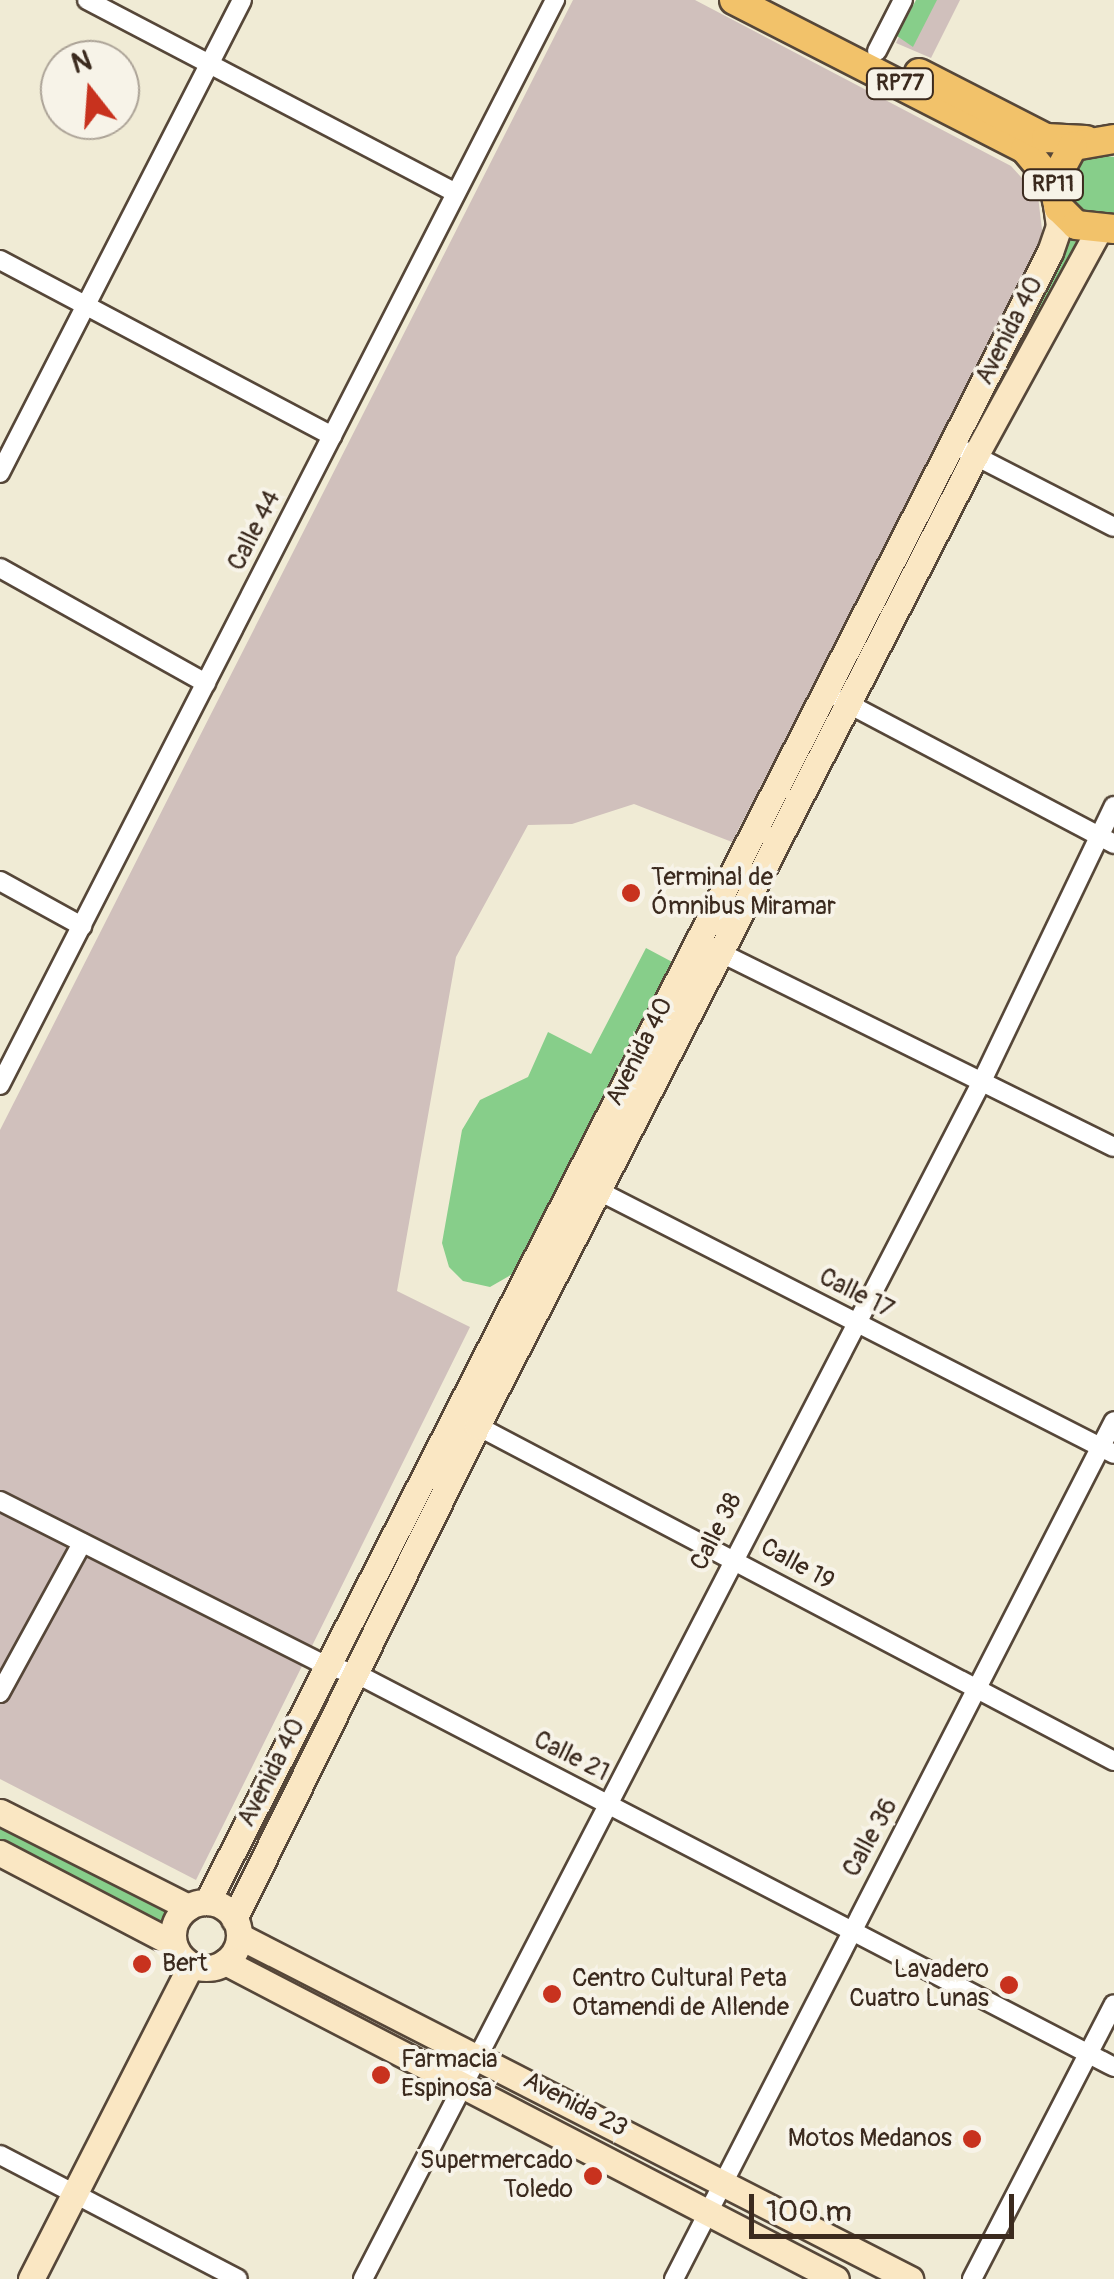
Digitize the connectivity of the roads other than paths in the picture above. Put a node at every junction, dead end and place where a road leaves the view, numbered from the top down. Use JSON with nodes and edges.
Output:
{"nodes":[{"id":1,"x":86,"y":0,"type":"edge"},
{"id":2,"x":242,"y":0,"type":"edge"},
{"id":3,"x":555,"y":0,"type":"edge"},
{"id":4,"x":734,"y":0,"type":"edge"},
{"id":5,"x":777,"y":0,"type":"edge"},
{"id":6,"x":903,"y":0,"type":"edge"},
{"id":7,"x":877,"y":51,"type":"junction"},
{"id":8,"x":210,"y":63,"type":"junction"},
{"id":9,"x":1103,"y":137,"type":"edge"},
{"id":10,"x":1054,"y":190,"type":"junction"},
{"id":11,"x":456,"y":193,"type":"junction"},
{"id":12,"x":1106,"y":236,"type":"edge"},
{"id":13,"x":0,"y":260,"type":"edge"},
{"id":14,"x":86,"y":304,"type":"junction"},
{"id":15,"x":332,"y":436,"type":"junction"},
{"id":16,"x":963,"y":450,"type":"junction"},
{"id":17,"x":0,"y":474,"type":"edge"},
{"id":18,"x":1114,"y":527,"type":"edge"},
{"id":19,"x":0,"y":568,"type":"edge"},
{"id":20,"x":831,"y":680,"type":"junction"},
{"id":21,"x":206,"y":683,"type":"junction"},
{"id":22,"x":845,"y":707,"type":"junction"},
{"id":23,"x":1114,"y":806,"type":"edge"},
{"id":24,"x":1106,"y":839,"type":"edge"},
{"id":25,"x":0,"y":881,"type":"edge"},
{"id":26,"x":82,"y":926,"type":"junction"},
{"id":27,"x":698,"y":941,"type":"junction"},
{"id":28,"x":723,"y":953,"type":"junction"},
{"id":29,"x":982,"y":1081,"type":"junction"},
{"id":30,"x":0,"y":1085,"type":"edge"},
{"id":31,"x":1114,"y":1147,"type":"edge"},
{"id":32,"x":586,"y":1184,"type":"junction"},
{"id":33,"x":854,"y":1321,"type":"junction"},
{"id":34,"x":466,"y":1420,"type":"junction"},
{"id":35,"x":1114,"y":1421,"type":"edge"},
{"id":36,"x":1107,"y":1451,"type":"edge"},
{"id":37,"x":0,"y":1501,"type":"edge"},
{"id":38,"x":82,"y":1543,"type":"junction"},
{"id":39,"x":732,"y":1558,"type":"junction"},
{"id":40,"x":326,"y":1666,"type":"junction"},
{"id":41,"x":355,"y":1673,"type":"junction"},
{"id":42,"x":0,"y":1693,"type":"edge"},
{"id":43,"x":979,"y":1693,"type":"junction"},
{"id":44,"x":1114,"y":1762,"type":"edge"},
{"id":45,"x":610,"y":1805,"type":"junction"},
{"id":46,"x":0,"y":1812,"type":"edge"},
{"id":47,"x":0,"y":1853,"type":"edge"},
{"id":48,"x":197,"y":1905,"type":"junction"},
{"id":49,"x":237,"y":1928,"type":"junction"},
{"id":50,"x":849,"y":1930,"type":"junction"},
{"id":51,"x":174,"y":1944,"type":"junction"},
{"id":52,"x":226,"y":1962,"type":"junction"},
{"id":53,"x":191,"y":1964,"type":"junction"},
{"id":54,"x":1114,"y":2004,"type":"edge"},
{"id":55,"x":1086,"y":2052,"type":"junction"},
{"id":56,"x":481,"y":2057,"type":"junction"},
{"id":57,"x":1114,"y":2067,"type":"edge"},
{"id":58,"x":467,"y":2085,"type":"junction"},
{"id":59,"x":0,"y":2155,"type":"edge"},
{"id":60,"x":724,"y":2182,"type":"junction"},
{"id":61,"x":75,"y":2194,"type":"junction"},
{"id":62,"x":709,"y":2212,"type":"junction"},
{"id":63,"x":31,"y":2279,"type":"edge"},
{"id":64,"x":238,"y":2279,"type":"edge"},
{"id":65,"x":362,"y":2279,"type":"edge"},
{"id":66,"x":674,"y":2279,"type":"edge"},
{"id":67,"x":836,"y":2279,"type":"edge"},
{"id":68,"x":910,"y":2279,"type":"edge"},
{"id":69,"x":972,"y":2279,"type":"edge"}],
"edges":[{"from":1,"to":8,"type":"street"},
{"from":2,"to":8,"type":"street"},
{"from":3,"to":11,"type":"street","name":"Calle 44"},
{"from":4,"to":10,"type":"main road","number":"RP77"},
{"from":5,"to":7,"type":"main road","number":"RP77"},
{"from":6,"to":7,"type":"street"},
{"from":7,"to":9,"type":"main road","number":"RP77"},
{"from":8,"to":11,"type":"street"},
{"from":8,"to":14,"type":"street"},
{"from":9,"to":10,"type":"main road","number":"RP11"},
{"from":10,"to":12,"type":"main road","number":"RP11"},
{"from":10,"to":16,"type":"main road","name":"Avenida 40","number":"RP11"},
{"from":11,"to":15,"type":"street","name":"Calle 44"},
{"from":12,"to":16,"type":"main road","name":"Avenida 40","number":"RP11"},
{"from":13,"to":14,"type":"street"},
{"from":14,"to":15,"type":"street"},
{"from":14,"to":17,"type":"street"},
{"from":15,"to":21,"type":"street","name":"Calle 44"},
{"from":16,"to":18,"type":"street"},
{"from":16,"to":20,"type":"main road","name":"Avenida 40","number":"RP11"},
{"from":16,"to":22,"type":"main road","name":"Avenida 40","number":"RP11"},
{"from":19,"to":21,"type":"street"},
{"from":20,"to":22,"type":"street"},
{"from":20,"to":27,"type":"main road","name":"Avenida 40","number":"RP11"},
{"from":21,"to":26,"type":"street","name":"Calle 44"},
{"from":22,"to":24,"type":"street"},
{"from":22,"to":28,"type":"main road","name":"Avenida 40","number":"RP11"},
{"from":23,"to":24,"type":"street","name":"Calle 38"},
{"from":24,"to":29,"type":"street","name":"Calle 38"},
{"from":25,"to":26,"type":"street"},
{"from":26,"to":30,"type":"street","name":"Calle 44"},
{"from":27,"to":28,"type":"street"},
{"from":27,"to":32,"type":"main road","name":"Avenida 40","number":"RP11"},
{"from":28,"to":29,"type":"street"},
{"from":28,"to":32,"type":"main road","name":"Avenida 40","number":"RP11"},
{"from":29,"to":31,"type":"street"},
{"from":29,"to":33,"type":"street","name":"Calle 38"},
{"from":32,"to":33,"type":"street","name":"Calle 17"},
{"from":32,"to":34,"type":"main road","name":"Avenida 40","number":"RP11"},
{"from":33,"to":36,"type":"street","name":"Calle 17"},
{"from":33,"to":39,"type":"street","name":"Calle 38"},
{"from":34,"to":39,"type":"street","name":"Calle 19"},
{"from":34,"to":40,"type":"main road","name":"Avenida 40","number":"RP11"},
{"from":34,"to":41,"type":"main road","name":"Avenida 40","number":"RP11"},
{"from":35,"to":36,"type":"street","name":"Calle 36"},
{"from":36,"to":43,"type":"street","name":"Calle 36"},
{"from":37,"to":38,"type":"street","name":"Calle 21"},
{"from":38,"to":40,"type":"street","name":"Calle 21"},
{"from":38,"to":42,"type":"street"},
{"from":39,"to":43,"type":"street","name":"Calle 19"},
{"from":39,"to":45,"type":"street","name":"Calle 38"},
{"from":40,"to":41,"type":"street","name":"Calle 21"},
{"from":40,"to":48,"type":"main road","name":"Avenida 40","number":"RP11"},
{"from":41,"to":45,"type":"street","name":"Calle 21"},
{"from":41,"to":49,"type":"main road","name":"Avenida 40","number":"RP11"},
{"from":43,"to":44,"type":"street","name":"Calle 19"},
{"from":43,"to":50,"type":"street","name":"Calle 36"},
{"from":45,"to":50,"type":"street","name":"Calle 21"},
{"from":45,"to":56,"type":"street","name":"Calle 38"},
{"from":46,"to":48,"type":"main road"},
{"from":47,"to":51,"type":"main road"},
{"from":48,"to":49,"type":"main road"},
{"from":48,"to":51,"type":"main road","name":"Avenida 40","number":"RP11"},
{"from":49,"to":52,"type":"main road","name":"Avenida 40","number":"RP11"},
{"from":49,"to":56,"type":"main road","name":"Avenida 23"},
{"from":50,"to":55,"type":"street","name":"Calle 21"},
{"from":50,"to":60,"type":"street","name":"Calle 36"},
{"from":51,"to":53,"type":"main road"},
{"from":52,"to":53,"type":"main road"},
{"from":52,"to":58,"type":"main road","name":"Avenida 23"},
{"from":53,"to":61,"type":"main road"},
{"from":54,"to":55,"type":"street"},
{"from":55,"to":57,"type":"street","name":"Calle 21"},
{"from":55,"to":69,"type":"street"},
{"from":56,"to":58,"type":"street","name":"Calle 38"},
{"from":56,"to":60,"type":"main road","name":"Avenida 23"},
{"from":58,"to":62,"type":"main road","name":"Avenida 23"},
{"from":58,"to":65,"type":"street","name":"Calle 38"},
{"from":59,"to":61,"type":"street"},
{"from":60,"to":62,"type":"street","name":"Calle 36"},
{"from":60,"to":68,"type":"main road","name":"Avenida 23"},
{"from":61,"to":63,"type":"main road"},
{"from":61,"to":64,"type":"street"},
{"from":62,"to":66,"type":"street","name":"Calle 36"},
{"from":62,"to":67,"type":"main road","name":"Avenida 23"}]}
